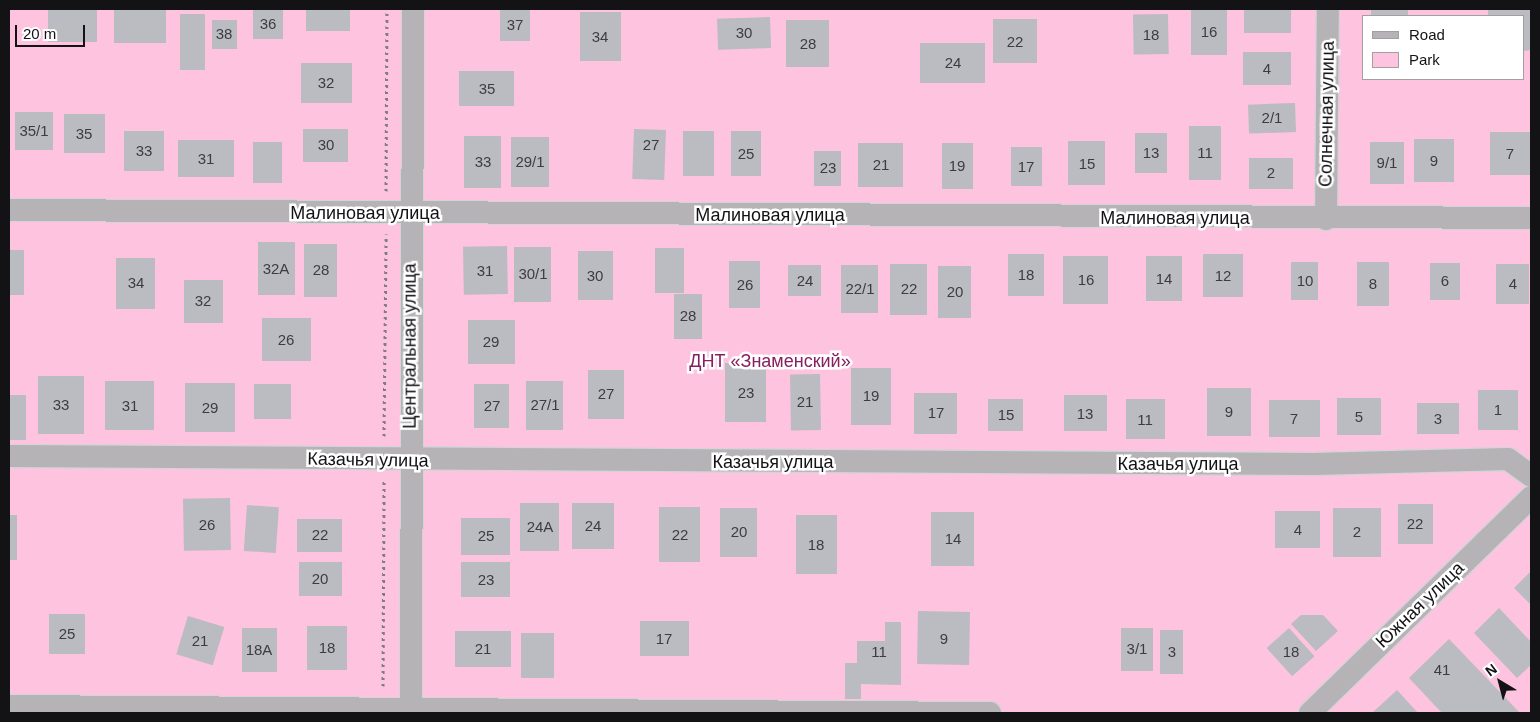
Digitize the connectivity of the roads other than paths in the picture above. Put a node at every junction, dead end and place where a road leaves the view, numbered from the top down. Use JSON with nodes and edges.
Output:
{"nodes":[{"id":1,"x":413,"y":9,"type":"edge"},
{"id":2,"x":1328,"y":9,"type":"edge"},
{"id":3,"x":9,"y":210,"type":"edge"},
{"id":4,"x":410,"y":213,"type":"junction"},
{"id":5,"x":1531,"y":218,"type":"edge"},
{"id":6,"x":1326,"y":219,"type":"junction"},
{"id":7,"x":9,"y":456,"type":"edge"},
{"id":8,"x":410,"y":461,"type":"junction"},
{"id":9,"x":1531,"y":476,"type":"edge"},
{"id":10,"x":1531,"y":497,"type":"edge"},
{"id":11,"x":9,"y":706,"type":"edge"},
{"id":12,"x":411,"y":711,"type":"edge"},
{"id":13,"x":990,"y":713,"type":"edge"},
{"id":14,"x":1310,"y":713,"type":"edge"}],
"edges":[{"from":1,"to":4,"type":"street","name":"Центральная улица"},
{"from":2,"to":6,"type":"street","name":"Солнечная улица"},
{"from":3,"to":4,"type":"street","name":"Малиновая улица"},
{"from":4,"to":6,"type":"street","name":"Малиновая улица"},
{"from":4,"to":8,"type":"street","name":"Центральная улица"},
{"from":5,"to":6,"type":"street","name":"Малиновая улица"},
{"from":7,"to":8,"type":"street","name":"Казачья улица"},
{"from":8,"to":9,"type":"street","name":"Казачья улица"},
{"from":8,"to":12,"type":"street","name":"Центральная улица"},
{"from":10,"to":14,"type":"street","name":"Южная улица"},
{"from":11,"to":12,"type":"street"},
{"from":12,"to":13,"type":"street"}]}
